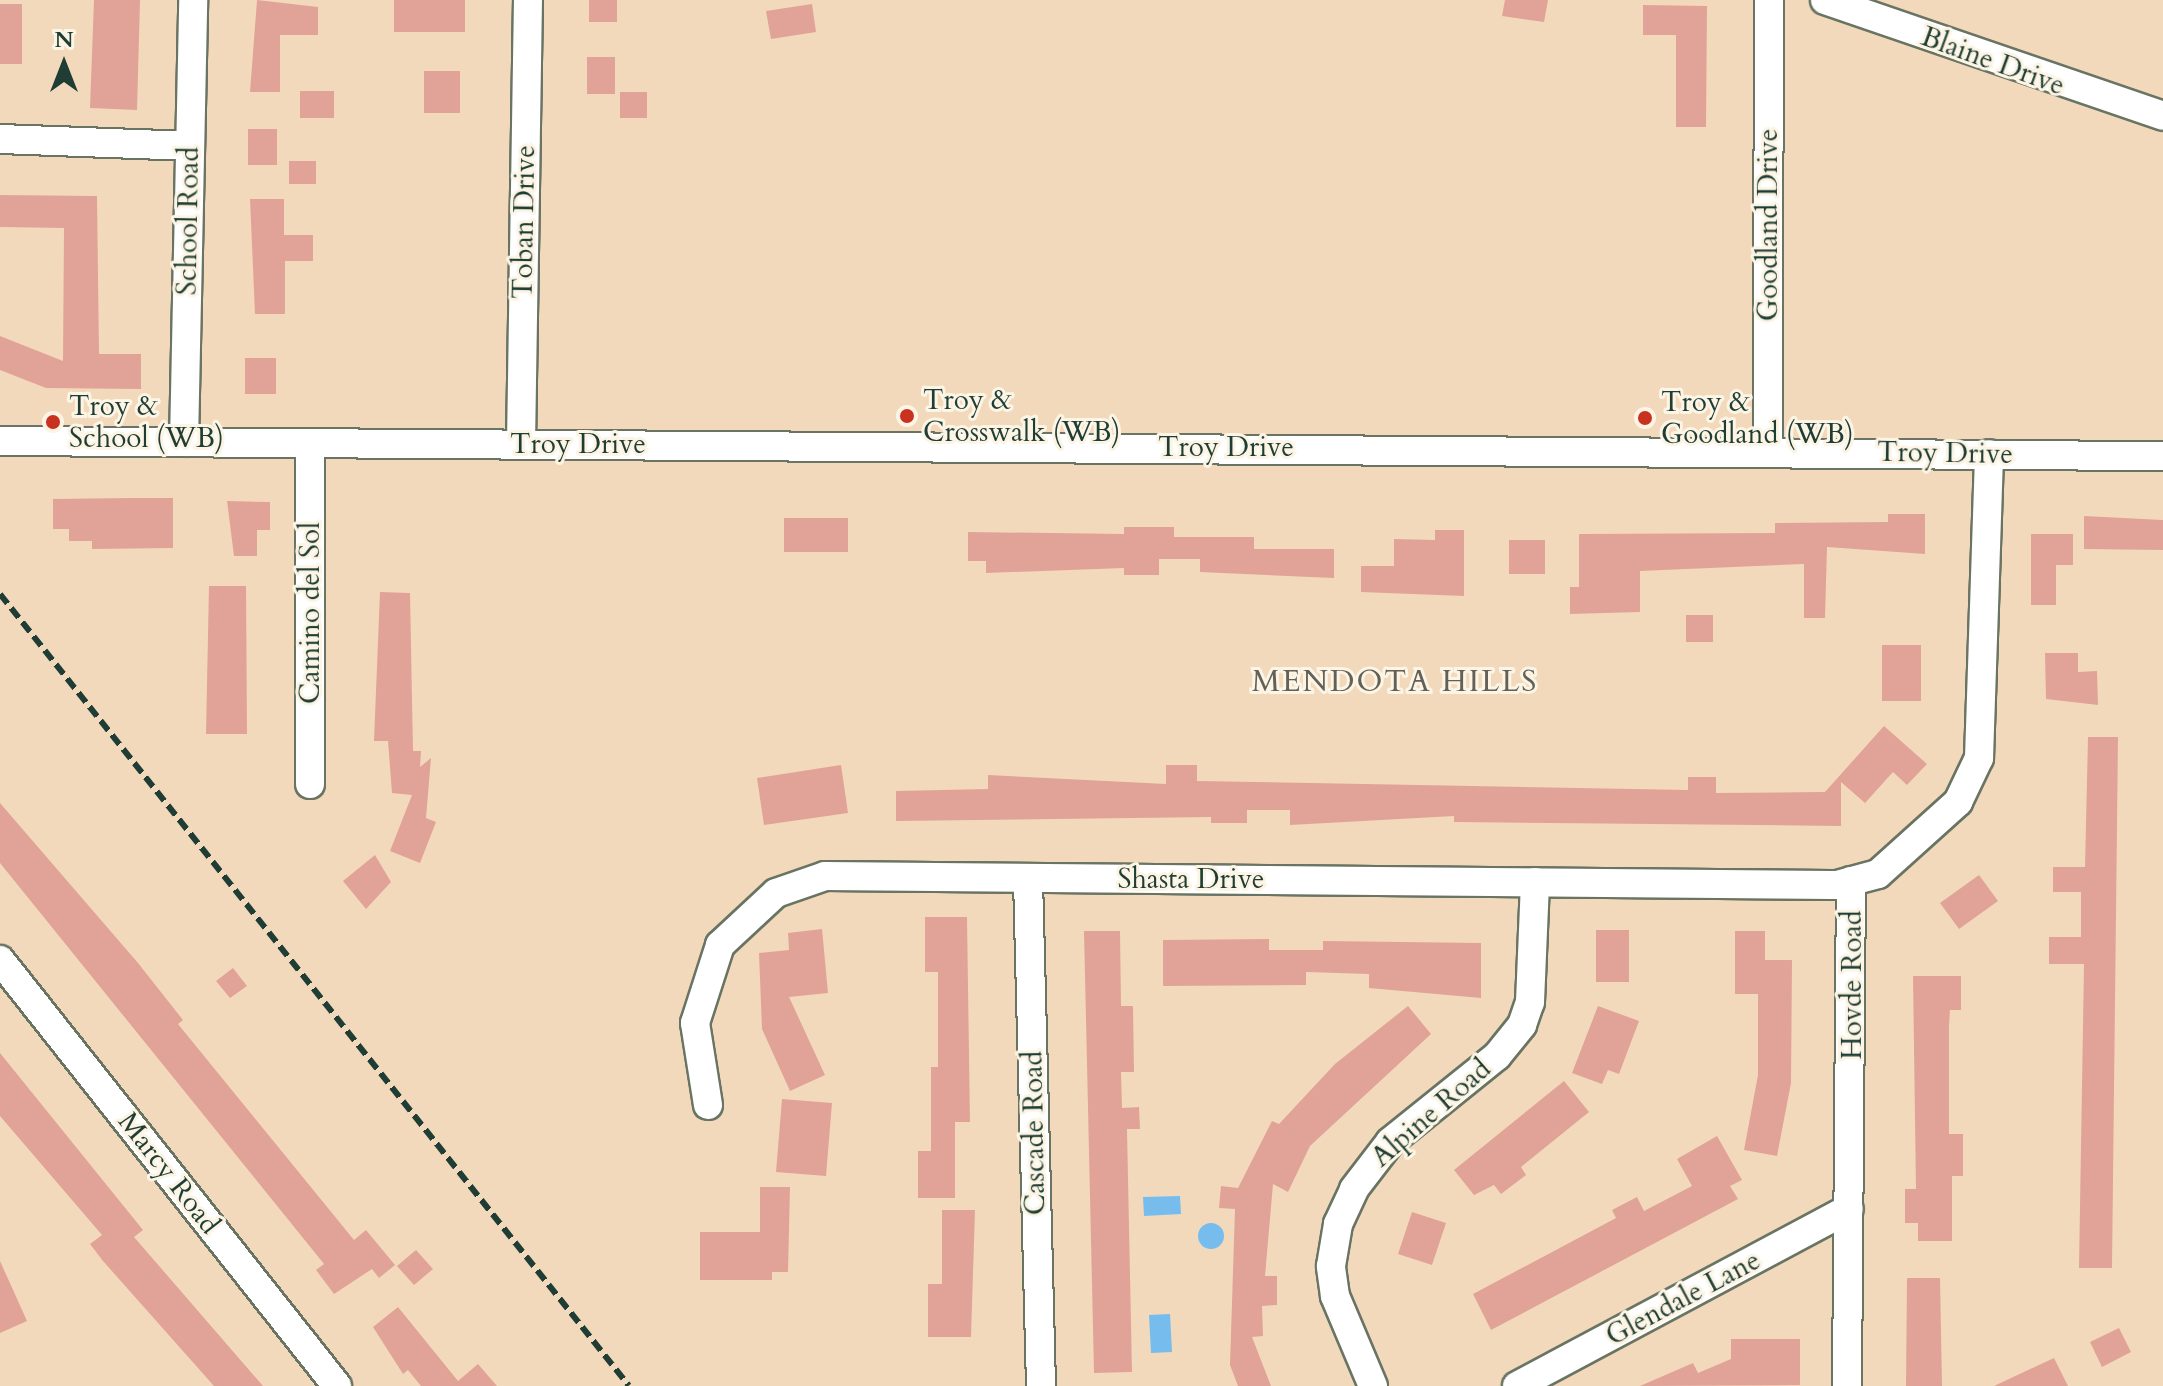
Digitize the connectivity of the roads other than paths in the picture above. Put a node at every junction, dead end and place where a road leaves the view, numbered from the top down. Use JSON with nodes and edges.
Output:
{"nodes":[{"id":1,"x":193,"y":0,"type":"edge"},
{"id":2,"x":528,"y":0,"type":"edge"},
{"id":3,"x":1769,"y":0,"type":"edge"},
{"id":4,"x":1825,"y":0,"type":"edge"},
{"id":5,"x":2163,"y":116,"type":"edge"},
{"id":6,"x":0,"y":139,"type":"edge"},
{"id":7,"x":189,"y":146,"type":"junction"},
{"id":8,"x":0,"y":441,"type":"edge"},
{"id":9,"x":184,"y":442,"type":"junction"},
{"id":10,"x":310,"y":443,"type":"junction"},
{"id":11,"x":521,"y":444,"type":"junction"},
{"id":12,"x":1768,"y":449,"type":"junction"},
{"id":13,"x":1989,"y":454,"type":"junction"},
{"id":14,"x":2163,"y":456,"type":"edge"},
{"id":15,"x":310,"y":784,"type":"dead end"},
{"id":16,"x":1028,"y":879,"type":"junction"},
{"id":17,"x":1851,"y":881,"type":"junction"},
{"id":18,"x":1535,"y":882,"type":"junction"},
{"id":19,"x":1,"y":965,"type":"edge"},
{"id":20,"x":708,"y":1105,"type":"dead end"},
{"id":21,"x":1849,"y":1209,"type":"junction"},
{"id":22,"x":337,"y":1386,"type":"edge"},
{"id":23,"x":1041,"y":1386,"type":"edge"},
{"id":24,"x":1373,"y":1386,"type":"edge"},
{"id":25,"x":1517,"y":1386,"type":"edge"},
{"id":26,"x":1847,"y":1386,"type":"edge"}],
"edges":[{"from":1,"to":7,"type":"street","name":"School Road"},
{"from":2,"to":11,"type":"street","name":"Toban Drive"},
{"from":3,"to":12,"type":"street","name":"Goodland Drive"},
{"from":4,"to":5,"type":"street","name":"Blaine Drive"},
{"from":6,"to":7,"type":"street"},
{"from":7,"to":9,"type":"street","name":"School Road"},
{"from":8,"to":9,"type":"street","name":"Troy Drive"},
{"from":9,"to":10,"type":"street","name":"Troy Drive"},
{"from":10,"to":11,"type":"street","name":"Troy Drive"},
{"from":10,"to":15,"type":"street","name":"Camino del Sol"},
{"from":11,"to":12,"type":"street","name":"Troy Drive"},
{"from":12,"to":13,"type":"street","name":"Troy Drive"},
{"from":13,"to":14,"type":"street","name":"Troy Drive"},
{"from":13,"to":17,"type":"street","name":"Hovde Road"},
{"from":16,"to":18,"type":"street","name":"Shasta Drive"},
{"from":16,"to":20,"type":"street","name":"Shasta Drive"},
{"from":16,"to":23,"type":"street","name":"Cascade Road"},
{"from":17,"to":18,"type":"street","name":"Shasta Drive"},
{"from":17,"to":21,"type":"street","name":"Hovde Road"},
{"from":18,"to":24,"type":"street","name":"Alpine Road"},
{"from":19,"to":22,"type":"street","name":"Marcy Road"},
{"from":21,"to":25,"type":"street","name":"Glendale Lane"},
{"from":21,"to":26,"type":"street","name":"Hovde Road"}]}
